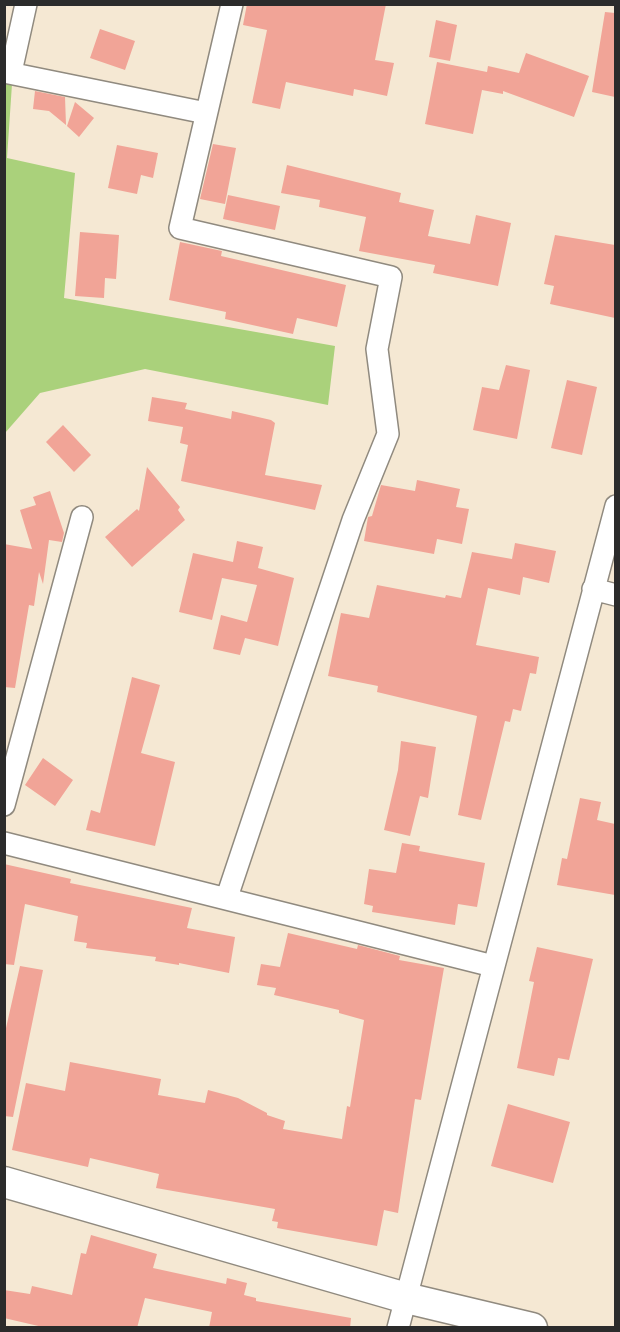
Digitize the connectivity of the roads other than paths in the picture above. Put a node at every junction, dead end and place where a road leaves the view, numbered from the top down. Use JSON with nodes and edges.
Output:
{"nodes":[{"id":1,"x":26,"y":4,"type":"edge"},
{"id":2,"x":232,"y":4,"type":"edge"},
{"id":3,"x":8,"y":72,"type":"edge"},
{"id":4,"x":206,"y":113,"type":"junction"},
{"id":5,"x":615,"y":506,"type":"edge"},
{"id":6,"x":82,"y":517,"type":"dead end"},
{"id":7,"x":593,"y":589,"type":"junction"},
{"id":8,"x":615,"y":594,"type":"edge"},
{"id":9,"x":4,"y":805,"type":"edge"},
{"id":10,"x":4,"y":843,"type":"edge"},
{"id":11,"x":227,"y":897,"type":"junction"},
{"id":12,"x":494,"y":966,"type":"junction"},
{"id":13,"x":4,"y":1182,"type":"edge"},
{"id":14,"x":406,"y":1298,"type":"junction"},
{"id":15,"x":398,"y":1328,"type":"edge"},
{"id":16,"x":532,"y":1328,"type":"edge"}],
"edges":[{"from":1,"to":3,"type":"street"},
{"from":2,"to":4,"type":"street"},
{"from":3,"to":4,"type":"street"},
{"from":4,"to":11,"type":"street"},
{"from":5,"to":7,"type":"street"},
{"from":6,"to":9,"type":"street"},
{"from":7,"to":8,"type":"street"},
{"from":7,"to":12,"type":"street"},
{"from":10,"to":11,"type":"street"},
{"from":11,"to":12,"type":"street"},
{"from":12,"to":14,"type":"street"},
{"from":13,"to":14,"type":"street"},
{"from":14,"to":15,"type":"street"},
{"from":14,"to":16,"type":"street"}]}
